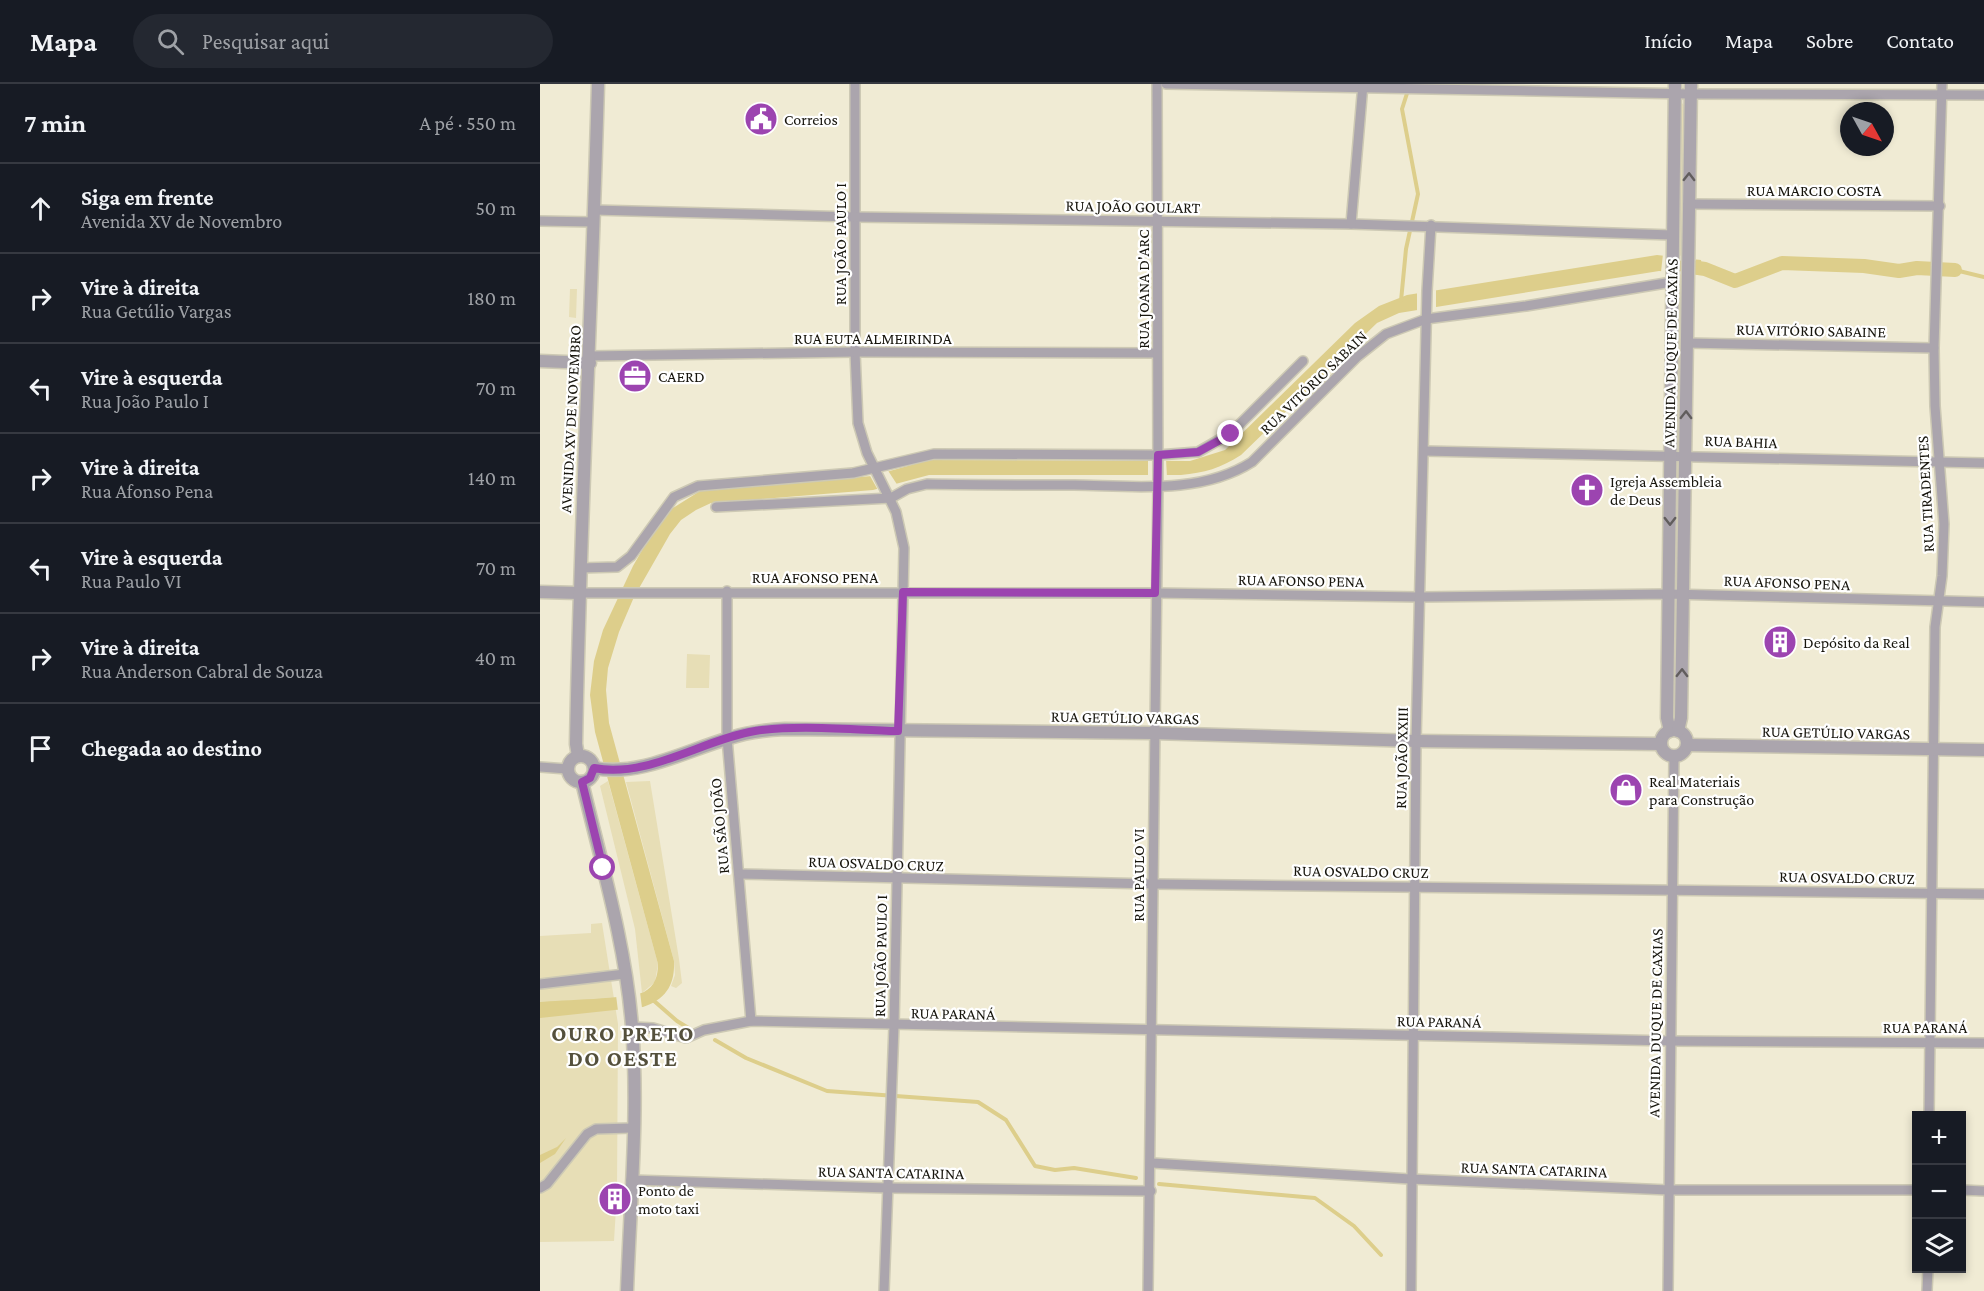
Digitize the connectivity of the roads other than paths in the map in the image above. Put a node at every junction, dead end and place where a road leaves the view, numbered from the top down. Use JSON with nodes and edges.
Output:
{"nodes":[{"id":1,"x":598,"y":84,"type":"edge"},
{"id":2,"x":855,"y":84,"type":"edge"},
{"id":3,"x":1157,"y":84,"type":"edge"},
{"id":4,"x":1166,"y":84,"type":"edge"},
{"id":5,"x":1942,"y":84,"type":"edge"},
{"id":6,"x":1363,"y":86,"type":"edge"},
{"id":7,"x":1675,"y":89,"type":"edge"},
{"id":8,"x":1691,"y":89,"type":"edge"},
{"id":9,"x":1942,"y":95,"type":"junction"},
{"id":10,"x":1984,"y":95,"type":"edge"},
{"id":11,"x":1688,"y":204,"type":"junction"},
{"id":12,"x":1940,"y":206,"type":"junction"},
{"id":13,"x":594,"y":216,"type":"junction"},
{"id":14,"x":854,"y":217,"type":"junction"},
{"id":15,"x":540,"y":221,"type":"edge"},
{"id":16,"x":1158,"y":221,"type":"junction"},
{"id":17,"x":1351,"y":224,"type":"junction"},
{"id":18,"x":1431,"y":225,"type":"junction"},
{"id":19,"x":1672,"y":235,"type":"junction"},
{"id":20,"x":1672,"y":278,"type":"junction"},
{"id":21,"x":1426,"y":314,"type":"junction"},
{"id":22,"x":1687,"y":344,"type":"junction"},
{"id":23,"x":1934,"y":348,"type":"junction"},
{"id":24,"x":855,"y":352,"type":"junction"},
{"id":25,"x":1157,"y":353,"type":"junction"},
{"id":26,"x":590,"y":359,"type":"junction"},
{"id":27,"x":540,"y":361,"type":"edge"},
{"id":28,"x":1303,"y":361,"type":"dead end"},
{"id":29,"x":1424,"y":452,"type":"junction"},
{"id":30,"x":1670,"y":455,"type":"junction"},
{"id":31,"x":1685,"y":455,"type":"junction"},
{"id":32,"x":1158,"y":457,"type":"junction"},
{"id":33,"x":1940,"y":462,"type":"junction"},
{"id":34,"x":1984,"y":463,"type":"edge"},
{"id":35,"x":875,"y":470,"type":"junction"},
{"id":36,"x":1158,"y":482,"type":"junction"},
{"id":37,"x":887,"y":489,"type":"junction"},
{"id":38,"x":716,"y":507,"type":"dead end"},
{"id":39,"x":579,"y":568,"type":"junction"},
{"id":40,"x":727,"y":591,"type":"junction"},
{"id":41,"x":540,"y":592,"type":"edge"},
{"id":42,"x":903,"y":592,"type":"junction"},
{"id":43,"x":579,"y":593,"type":"junction"},
{"id":44,"x":1155,"y":593,"type":"junction"},
{"id":45,"x":1669,"y":594,"type":"junction"},
{"id":46,"x":1683,"y":594,"type":"junction"},
{"id":47,"x":1420,"y":597,"type":"junction"},
{"id":48,"x":1938,"y":602,"type":"junction"},
{"id":49,"x":1984,"y":602,"type":"edge"},
{"id":50,"x":898,"y":731,"type":"junction"},
{"id":51,"x":1674,"y":731,"type":"junction"},
{"id":52,"x":1153,"y":733,"type":"junction"},
{"id":53,"x":727,"y":738,"type":"junction"},
{"id":54,"x":1416,"y":741,"type":"junction"},
{"id":55,"x":1661,"y":744,"type":"junction"},
{"id":56,"x":1687,"y":745,"type":"junction"},
{"id":57,"x":1933,"y":750,"type":"junction"},
{"id":58,"x":1984,"y":750,"type":"edge"},
{"id":59,"x":578,"y":756,"type":"junction"},
{"id":60,"x":1674,"y":756,"type":"junction"},
{"id":61,"x":540,"y":767,"type":"edge"},
{"id":62,"x":567,"y":769,"type":"junction"},
{"id":63,"x":599,"y":769,"type":"junction"},
{"id":64,"x":582,"y":782,"type":"junction"},
{"id":65,"x":739,"y":874,"type":"junction"},
{"id":66,"x":896,"y":879,"type":"junction"},
{"id":67,"x":1153,"y":885,"type":"junction"},
{"id":68,"x":1414,"y":887,"type":"junction"},
{"id":69,"x":1673,"y":889,"type":"junction"},
{"id":70,"x":1931,"y":893,"type":"junction"},
{"id":71,"x":1984,"y":894,"type":"edge"},
{"id":72,"x":625,"y":974,"type":"junction"},
{"id":73,"x":540,"y":984,"type":"edge"},
{"id":74,"x":751,"y":1022,"type":"junction"},
{"id":75,"x":894,"y":1026,"type":"junction"},
{"id":76,"x":633,"y":1028,"type":"junction"},
{"id":77,"x":1152,"y":1032,"type":"junction"},
{"id":78,"x":1411,"y":1035,"type":"junction"},
{"id":79,"x":1671,"y":1041,"type":"junction"},
{"id":80,"x":1929,"y":1042,"type":"junction"},
{"id":81,"x":1984,"y":1042,"type":"edge"},
{"id":82,"x":1929,"y":1111,"type":"edge"},
{"id":83,"x":633,"y":1128,"type":"junction"},
{"id":84,"x":1152,"y":1163,"type":"junction"},
{"id":85,"x":1410,"y":1179,"type":"junction"},
{"id":86,"x":631,"y":1180,"type":"junction"},
{"id":87,"x":540,"y":1188,"type":"edge"},
{"id":88,"x":888,"y":1188,"type":"junction"},
{"id":89,"x":1669,"y":1190,"type":"junction"},
{"id":90,"x":1912,"y":1190,"type":"edge"},
{"id":91,"x":1966,"y":1190,"type":"edge"},
{"id":92,"x":1151,"y":1191,"type":"junction"},
{"id":93,"x":1984,"y":1191,"type":"edge"},
{"id":94,"x":1928,"y":1273,"type":"edge"},
{"id":95,"x":627,"y":1291,"type":"edge"},
{"id":96,"x":884,"y":1291,"type":"edge"},
{"id":97,"x":1148,"y":1291,"type":"edge"},
{"id":98,"x":1411,"y":1291,"type":"edge"},
{"id":99,"x":1668,"y":1291,"type":"edge"},
{"id":100,"x":1927,"y":1291,"type":"edge"}],
"edges":[{"from":1,"to":13,"type":"street","name":"AVENIDA XV DE NOVEMBRO"},
{"from":2,"to":14,"type":"street","name":"RUA JOÃO PAULO I"},
{"from":3,"to":16,"type":"street","name":"RUA JOANA D'ARC"},
{"from":4,"to":6,"type":"street"},
{"from":5,"to":9,"type":"street","name":"RUA TIRADENTES"},
{"from":6,"to":7,"type":"street"},
{"from":6,"to":17,"type":"street"},
{"from":7,"to":8,"type":"street"},
{"from":7,"to":19,"type":"street","name":"AVENIDA DUQUE DE CAXIAS"},
{"from":8,"to":9,"type":"street"},
{"from":11,"to":8,"type":"street","name":"AVENIDA DUQUE DE CAXIAS","one_way":true},
{"from":9,"to":10,"type":"street"},
{"from":9,"to":12,"type":"street","name":"RUA TIRADENTES"},
{"from":11,"to":12,"type":"street","name":"RUA MARCIO COSTA"},
{"from":11,"to":22,"type":"street","name":"AVENIDA DUQUE DE CAXIAS"},
{"from":12,"to":23,"type":"street","name":"RUA TIRADENTES"},
{"from":13,"to":14,"type":"street","name":"RUA JOÃO GOULART"},
{"from":13,"to":15,"type":"street","name":"RUA JOÃO GOULART"},
{"from":13,"to":26,"type":"street","name":"AVENIDA XV DE NOVEMBRO"},
{"from":14,"to":16,"type":"street","name":"RUA JOÃO GOULART"},
{"from":14,"to":24,"type":"street","name":"RUA JOÃO PAULO I"},
{"from":16,"to":17,"type":"street","name":"RUA JOÃO GOULART"},
{"from":16,"to":25,"type":"street","name":"RUA JOANA D'ARC"},
{"from":17,"to":18,"type":"street","name":"RUA JOÃO GOULART"},
{"from":18,"to":19,"type":"street","name":"RUA JOÃO GOULART"},
{"from":18,"to":21,"type":"street","name":"RUA JOÃO XXIII"},
{"from":19,"to":20,"type":"street","name":"AVENIDA DUQUE DE CAXIAS"},
{"from":20,"to":21,"type":"street","name":"RUA VITÓRIO SABAIN"},
{"from":20,"to":30,"type":"street","name":"AVENIDA DUQUE DE CAXIAS"},
{"from":21,"to":29,"type":"street","name":"RUA JOÃO XXIII"},
{"from":21,"to":36,"type":"street","name":"RUA VITÓRIO SABAIN"},
{"from":22,"to":23,"type":"street","name":"RUA VITÓRIO SABAINE"},
{"from":31,"to":22,"type":"street","name":"AVENIDA DUQUE DE CAXIAS","one_way":true},
{"from":23,"to":33,"type":"street","name":"RUA TIRADENTES"},
{"from":24,"to":25,"type":"street","name":"RUA EUTA ALMEIRINDA"},
{"from":24,"to":26,"type":"street","name":"RUA EUTA ALMEIRINDA"},
{"from":24,"to":35,"type":"street","name":"RUA JOÃO PAULO I"},
{"from":25,"to":32,"type":"street","name":"RUA JOANA D'ARC"},
{"from":26,"to":27,"type":"street"},
{"from":26,"to":39,"type":"street","name":"AVENIDA XV DE NOVEMBRO"},
{"from":28,"to":32,"type":"street"},
{"from":29,"to":30,"type":"street","name":"RUA BAHIA"},
{"from":29,"to":47,"type":"street","name":"RUA JOÃO XXIII"},
{"from":30,"to":31,"type":"street","name":"RUA BAHIA"},
{"from":30,"to":45,"type":"street","name":"AVENIDA DUQUE DE CAXIAS","one_way":true},
{"from":31,"to":33,"type":"street","name":"RUA BAHIA"},
{"from":31,"to":46,"type":"street","name":"AVENIDA DUQUE DE CAXIAS"},
{"from":32,"to":35,"type":"street"},
{"from":32,"to":36,"type":"street","name":"RUA PAULO VI"},
{"from":33,"to":34,"type":"street","name":"RUA BAHIA"},
{"from":33,"to":48,"type":"street","name":"RUA TIRADENTES"},
{"from":35,"to":37,"type":"street","name":"RUA JOÃO PAULO I"},
{"from":35,"to":39,"type":"street"},
{"from":36,"to":37,"type":"street","name":"RUA VITÓRIO SABAIN"},
{"from":36,"to":44,"type":"street","name":"RUA PAULO VI"},
{"from":37,"to":38,"type":"street"},
{"from":37,"to":42,"type":"street","name":"RUA JOÃO PAULO I"},
{"from":39,"to":43,"type":"street","name":"AVENIDA XV DE NOVEMBRO"},
{"from":40,"to":42,"type":"street","name":"RUA AFONSO PENA"},
{"from":40,"to":43,"type":"street","name":"RUA AFONSO PENA"},
{"from":40,"to":53,"type":"street","name":"RUA SÃO JOÃO"},
{"from":41,"to":43,"type":"street"},
{"from":42,"to":44,"type":"street","name":"RUA AFONSO PENA"},
{"from":42,"to":50,"type":"street","name":"RUA JOÃO PAULO I"},
{"from":43,"to":59,"type":"street","name":"AVENIDA XV DE NOVEMBRO"},
{"from":44,"to":47,"type":"street","name":"RUA AFONSO PENA"},
{"from":44,"to":52,"type":"street","name":"RUA PAULO VI"},
{"from":45,"to":46,"type":"street","name":"RUA AFONSO PENA"},
{"from":45,"to":47,"type":"street","name":"RUA AFONSO PENA"},
{"from":45,"to":51,"type":"street","name":"AVENIDA DUQUE DE CAXIAS"},
{"from":46,"to":48,"type":"street","name":"RUA AFONSO PENA"},
{"from":51,"to":46,"type":"street","name":"AVENIDA DUQUE DE CAXIAS","one_way":true},
{"from":47,"to":54,"type":"street","name":"RUA JOÃO XXIII"},
{"from":48,"to":49,"type":"street","name":"RUA AFONSO PENA"},
{"from":48,"to":57,"type":"street","name":"RUA TIRADENTES"},
{"from":50,"to":52,"type":"street","name":"RUA GETÚLIO VARGAS"},
{"from":50,"to":53,"type":"street","name":"RUA GETÚLIO VARGAS"},
{"from":50,"to":66,"type":"street","name":"RUA JOÃO PAULO I"},
{"from":51,"to":55,"type":"street"},
{"from":51,"to":56,"type":"street"},
{"from":52,"to":54,"type":"street","name":"RUA GETÚLIO VARGAS"},
{"from":52,"to":67,"type":"street","name":"RUA PAULO VI"},
{"from":53,"to":63,"type":"street","name":"RUA GETÚLIO VARGAS"},
{"from":53,"to":65,"type":"street","name":"RUA SÃO JOÃO"},
{"from":54,"to":55,"type":"street","name":"RUA GETÚLIO VARGAS"},
{"from":54,"to":68,"type":"street","name":"RUA JOÃO XXIII"},
{"from":55,"to":60,"type":"street"},
{"from":56,"to":57,"type":"street","name":"RUA GETÚLIO VARGAS"},
{"from":56,"to":60,"type":"street"},
{"from":57,"to":58,"type":"street","name":"RUA GETÚLIO VARGAS"},
{"from":57,"to":70,"type":"street","name":"RUA TIRADENTES"},
{"from":59,"to":62,"type":"street"},
{"from":59,"to":63,"type":"street"},
{"from":60,"to":69,"type":"street","name":"AVENIDA DUQUE DE CAXIAS"},
{"from":61,"to":62,"type":"street"},
{"from":62,"to":64,"type":"street"},
{"from":63,"to":64,"type":"street"},
{"from":64,"to":72,"type":"street"},
{"from":65,"to":66,"type":"street","name":"RUA OSVALDO CRUZ"},
{"from":65,"to":74,"type":"street","name":"RUA SÃO JOÃO"},
{"from":66,"to":67,"type":"street","name":"RUA OSVALDO CRUZ"},
{"from":66,"to":75,"type":"street","name":"RUA JOÃO PAULO I"},
{"from":67,"to":68,"type":"street","name":"RUA OSVALDO CRUZ"},
{"from":67,"to":77,"type":"street","name":"RUA PAULO VI"},
{"from":68,"to":69,"type":"street","name":"RUA OSVALDO CRUZ"},
{"from":68,"to":78,"type":"street","name":"RUA JOÃO XXIII"},
{"from":69,"to":70,"type":"street","name":"RUA OSVALDO CRUZ"},
{"from":69,"to":79,"type":"street","name":"AVENIDA DUQUE DE CAXIAS"},
{"from":70,"to":71,"type":"street","name":"RUA OSVALDO CRUZ"},
{"from":70,"to":80,"type":"street","name":"RUA TIRADENTES"},
{"from":72,"to":73,"type":"street"},
{"from":72,"to":76,"type":"street"},
{"from":74,"to":75,"type":"street","name":"RUA PARANÁ"},
{"from":74,"to":76,"type":"street","name":"RUA PARANÁ"},
{"from":75,"to":77,"type":"street","name":"RUA PARANÁ"},
{"from":75,"to":88,"type":"street","name":"RUA JOÃO PAULO I"},
{"from":76,"to":83,"type":"street"},
{"from":77,"to":78,"type":"street","name":"RUA PARANÁ"},
{"from":77,"to":84,"type":"street","name":"RUA PAULO VI"},
{"from":78,"to":79,"type":"street","name":"RUA PARANÁ"},
{"from":78,"to":85,"type":"street","name":"RUA JOÃO XXIII"},
{"from":79,"to":80,"type":"street","name":"RUA PARANÁ"},
{"from":79,"to":89,"type":"street","name":"AVENIDA DUQUE DE CAXIAS"},
{"from":80,"to":81,"type":"street","name":"RUA PARANÁ"},
{"from":80,"to":82,"type":"street","name":"RUA TIRADENTES"},
{"from":83,"to":86,"type":"street"},
{"from":83,"to":87,"type":"street"},
{"from":84,"to":85,"type":"street","name":"RUA SANTA CATARINA"},
{"from":84,"to":92,"type":"street","name":"RUA PAULO VI"},
{"from":85,"to":89,"type":"street","name":"RUA SANTA CATARINA"},
{"from":85,"to":98,"type":"street","name":"RUA JOÃO XXIII"},
{"from":86,"to":88,"type":"street","name":"RUA SANTA CATARINA"},
{"from":86,"to":95,"type":"street"},
{"from":88,"to":92,"type":"street","name":"RUA SANTA CATARINA"},
{"from":88,"to":96,"type":"street","name":"RUA JOÃO PAULO I"},
{"from":89,"to":90,"type":"street","name":"RUA SANTA CATARINA"},
{"from":89,"to":99,"type":"street","name":"AVENIDA DUQUE DE CAXIAS"},
{"from":91,"to":93,"type":"street"},
{"from":92,"to":97,"type":"street","name":"RUA PAULO VI"},
{"from":94,"to":100,"type":"street"}]}
